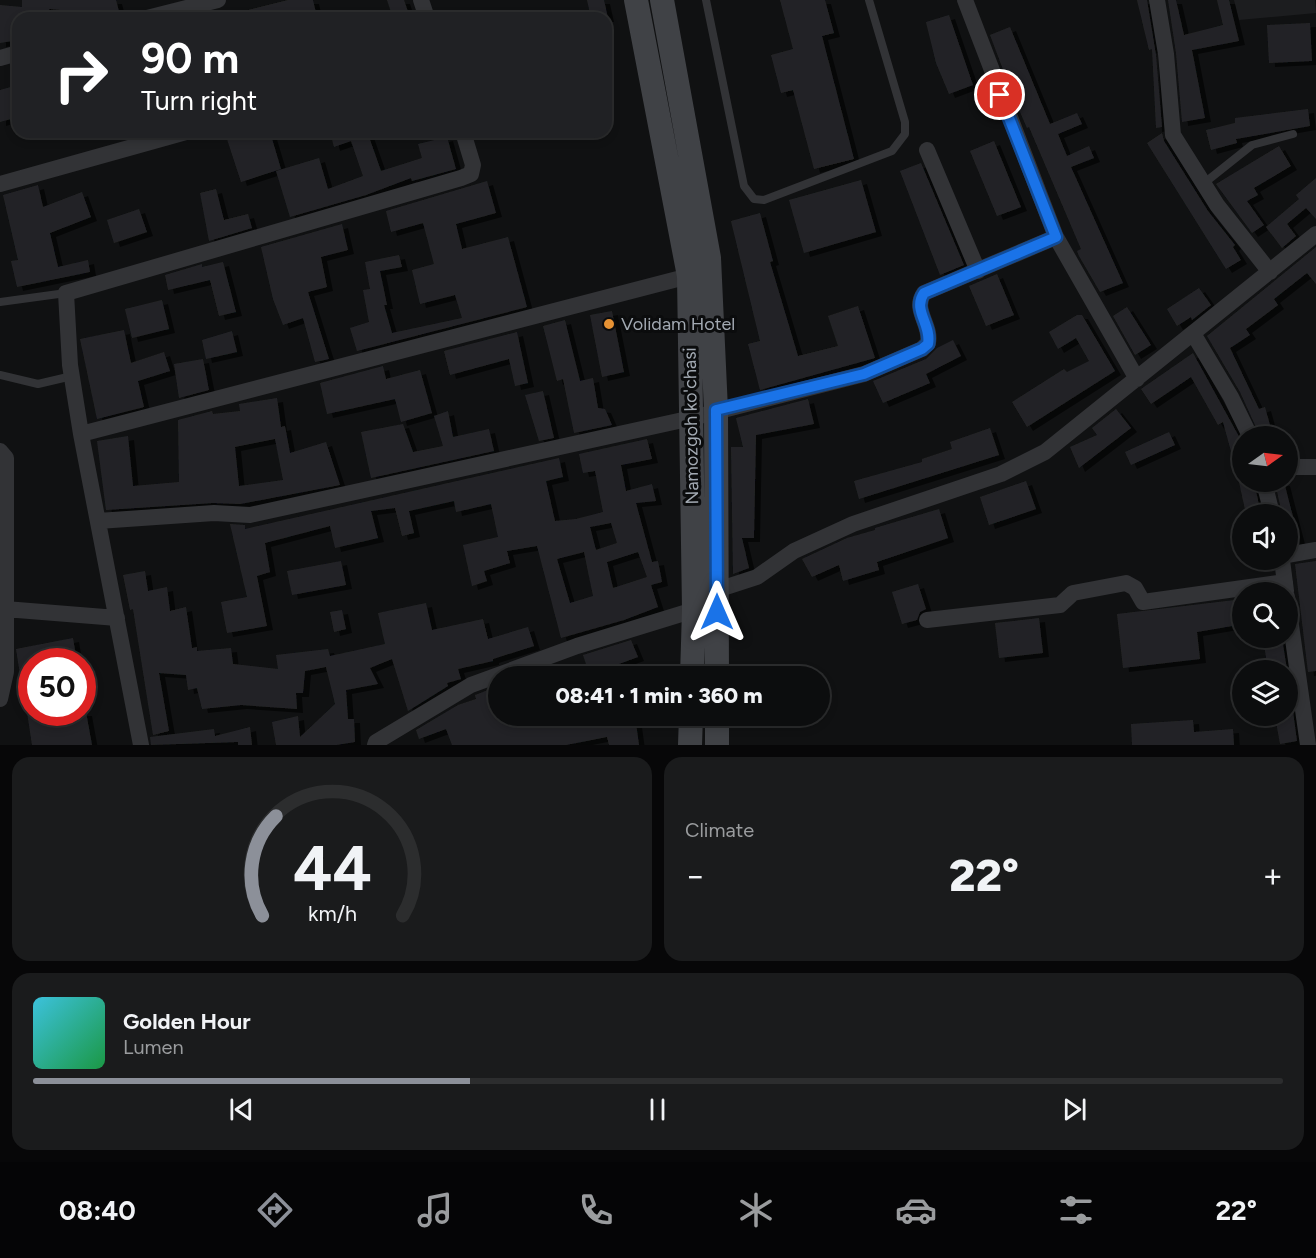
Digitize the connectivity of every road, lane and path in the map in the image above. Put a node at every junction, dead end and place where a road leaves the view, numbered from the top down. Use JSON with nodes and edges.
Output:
{"nodes":[{"id":1,"x":218,"y":0,"type":"edge"},
{"id":2,"x":636,"y":0,"type":"edge"},
{"id":3,"x":662,"y":0,"type":"edge"},
{"id":4,"x":706,"y":0,"type":"edge"},
{"id":5,"x":869,"y":0,"type":"edge"},
{"id":6,"x":965,"y":0,"type":"edge"},
{"id":7,"x":1157,"y":0,"type":"edge"},
{"id":8,"x":189,"y":3,"type":"edge"},
{"id":9,"x":164,"y":12,"type":"edge"},
{"id":10,"x":1293,"y":134,"type":"dead end"},
{"id":11,"x":165,"y":138,"type":"edge"},
{"id":12,"x":465,"y":138,"type":"edge"},
{"id":13,"x":927,"y":150,"type":"dead end"},
{"id":14,"x":0,"y":184,"type":"edge"},
{"id":15,"x":1203,"y":185,"type":"junction"},
{"id":16,"x":1316,"y":234,"type":"edge"},
{"id":17,"x":1056,"y":237,"type":"junction"},
{"id":18,"x":978,"y":271,"type":"junction"},
{"id":19,"x":1270,"y":272,"type":"junction"},
{"id":20,"x":689,"y":276,"type":"junction"},
{"id":21,"x":66,"y":293,"type":"junction"},
{"id":22,"x":0,"y":302,"type":"edge"},
{"id":23,"x":1194,"y":335,"type":"junction"},
{"id":24,"x":0,"y":375,"type":"edge"},
{"id":25,"x":72,"y":376,"type":"junction"},
{"id":26,"x":1137,"y":379,"type":"junction"},
{"id":27,"x":716,"y":410,"type":"junction"},
{"id":28,"x":692,"y":418,"type":"junction"},
{"id":29,"x":1245,"y":426,"type":"edge"},
{"id":30,"x":81,"y":434,"type":"junction"},
{"id":31,"x":0,"y":451,"type":"edge"},
{"id":32,"x":1298,"y":467,"type":"edge"},
{"id":33,"x":1316,"y":467,"type":"edge"},
{"id":34,"x":99,"y":521,"type":"junction"},
{"id":35,"x":1316,"y":550,"type":"edge"},
{"id":36,"x":1298,"y":553,"type":"edge"},
{"id":37,"x":717,"y":590,"type":"junction"},
{"id":38,"x":1232,"y":595,"type":"edge"},
{"id":39,"x":5,"y":609,"type":"junction"},
{"id":40,"x":694,"y":610,"type":"junction"},
{"id":41,"x":117,"y":618,"type":"junction"},
{"id":42,"x":927,"y":620,"type":"dead end"},
{"id":43,"x":1294,"y":648,"type":"edge"},
{"id":44,"x":692,"y":666,"type":"edge"},
{"id":45,"x":717,"y":666,"type":"edge"},
{"id":46,"x":0,"y":699,"type":"edge"},
{"id":47,"x":691,"y":726,"type":"edge"},
{"id":48,"x":717,"y":726,"type":"edge"},
{"id":49,"x":141,"y":745,"type":"edge"},
{"id":50,"x":375,"y":745,"type":"edge"},
{"id":51,"x":690,"y":745,"type":"edge"},
{"id":52,"x":717,"y":745,"type":"edge"},
{"id":53,"x":1308,"y":745,"type":"edge"}],
"edges":[{"from":1,"to":8,"type":"street"},
{"from":2,"to":20,"type":"main road","name":"Namozgoh ko'chasi"},
{"from":3,"to":27,"type":"main road","name":"Namozgoh ko'chasi"},
{"from":4,"to":5,"type":"lane"},
{"from":6,"to":17,"type":"street"},
{"from":7,"to":15,"type":"street"},
{"from":8,"to":9,"type":"street"},
{"from":10,"to":15,"type":"lane"},
{"from":11,"to":14,"type":"street"},
{"from":12,"to":21,"type":"street"},
{"from":13,"to":18,"type":"street"},
{"from":15,"to":19,"type":"street"},
{"from":16,"to":19,"type":"street"},
{"from":17,"to":18,"type":"street"},
{"from":17,"to":26,"type":"street"},
{"from":18,"to":27,"type":"street"},
{"from":19,"to":23,"type":"street"},
{"from":20,"to":28,"type":"main road","name":"Namozgoh ko'chasi"},
{"from":20,"to":30,"type":"street"},
{"from":21,"to":22,"type":"lane"},
{"from":21,"to":25,"type":"street"},
{"from":23,"to":26,"type":"street"},
{"from":23,"to":29,"type":"street"},
{"from":24,"to":25,"type":"lane"},
{"from":25,"to":30,"type":"street"},
{"from":26,"to":37,"type":"street"},
{"from":27,"to":28,"type":"street"},
{"from":27,"to":37,"type":"main road","name":"Namozgoh ko'chasi"},
{"from":28,"to":34,"type":"street"},
{"from":28,"to":40,"type":"main road","name":"Namozgoh ko'chasi"},
{"from":30,"to":34,"type":"street"},
{"from":31,"to":39,"type":"street"},
{"from":32,"to":33,"type":"street"},
{"from":34,"to":41,"type":"street"},
{"from":35,"to":36,"type":"street"},
{"from":37,"to":45,"type":"main road","name":"Namozgoh ko'chasi"},
{"from":38,"to":42,"type":"street"},
{"from":39,"to":41,"type":"street"},
{"from":39,"to":46,"type":"street"},
{"from":40,"to":44,"type":"main road","name":"Namozgoh ko'chasi"},
{"from":40,"to":50,"type":"street"},
{"from":41,"to":49,"type":"street"},
{"from":43,"to":53,"type":"street"},
{"from":47,"to":51,"type":"main road"},
{"from":48,"to":52,"type":"main road"}]}
